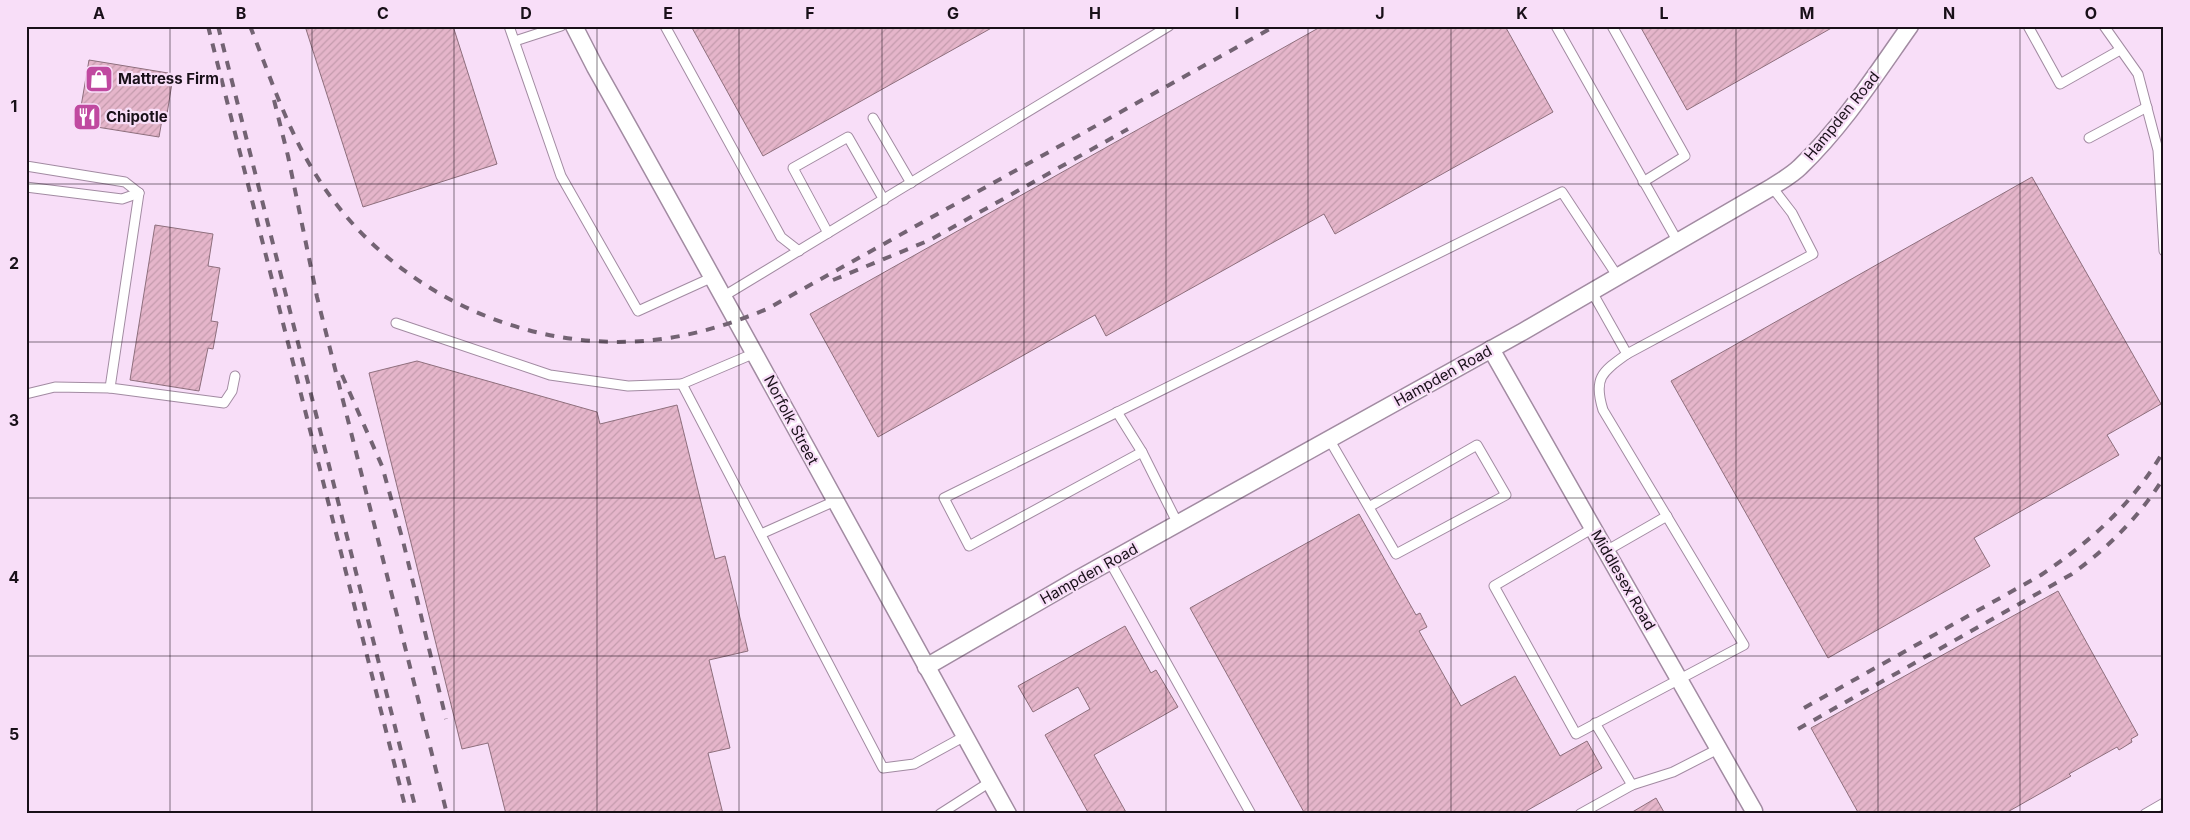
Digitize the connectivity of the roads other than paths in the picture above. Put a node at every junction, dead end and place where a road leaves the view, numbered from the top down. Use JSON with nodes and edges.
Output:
{"nodes":[{"id":1,"x":509,"y":26,"type":"edge"},
{"id":2,"x":561,"y":26,"type":"edge"},
{"id":3,"x":574,"y":26,"type":"edge"},
{"id":4,"x":665,"y":26,"type":"edge"},
{"id":5,"x":1169,"y":26,"type":"edge"},
{"id":6,"x":1556,"y":26,"type":"edge"},
{"id":7,"x":1612,"y":26,"type":"edge"},
{"id":8,"x":1910,"y":26,"type":"edge"},
{"id":9,"x":2028,"y":26,"type":"edge"},
{"id":10,"x":2104,"y":26,"type":"edge"},
{"id":11,"x":515,"y":42,"type":"junction"},
{"id":12,"x":2120,"y":50,"type":"junction"},
{"id":13,"x":2146,"y":107,"type":"junction"},
{"id":14,"x":873,"y":118,"type":"dead end"},
{"id":15,"x":2089,"y":138,"type":"dead end"},
{"id":16,"x":26,"y":166,"type":"edge"},
{"id":17,"x":1643,"y":182,"type":"junction"},
{"id":18,"x":911,"y":183,"type":"junction"},
{"id":19,"x":26,"y":187,"type":"edge"},
{"id":20,"x":1772,"y":188,"type":"junction"},
{"id":21,"x":140,"y":193,"type":"junction"},
{"id":22,"x":884,"y":200,"type":"junction"},
{"id":23,"x":828,"y":233,"type":"junction"},
{"id":24,"x":1678,"y":242,"type":"junction"},
{"id":25,"x":799,"y":251,"type":"junction"},
{"id":26,"x":2164,"y":251,"type":"edge"},
{"id":27,"x":713,"y":277,"type":"junction"},
{"id":28,"x":1618,"y":277,"type":"junction"},
{"id":29,"x":1592,"y":292,"type":"junction"},
{"id":30,"x":724,"y":296,"type":"junction"},
{"id":31,"x":396,"y":323,"type":"dead end"},
{"id":32,"x":1491,"y":349,"type":"junction"},
{"id":33,"x":755,"y":353,"type":"junction"},
{"id":34,"x":1627,"y":354,"type":"junction"},
{"id":35,"x":235,"y":376,"type":"dead end"},
{"id":36,"x":682,"y":384,"type":"junction"},
{"id":37,"x":110,"y":388,"type":"junction"},
{"id":38,"x":26,"y":394,"type":"edge"},
{"id":39,"x":1117,"y":412,"type":"junction"},
{"id":40,"x":1329,"y":440,"type":"junction"},
{"id":41,"x":1142,"y":452,"type":"junction"},
{"id":42,"x":835,"y":501,"type":"junction"},
{"id":43,"x":1369,"y":507,"type":"junction"},
{"id":44,"x":1667,"y":516,"type":"junction"},
{"id":45,"x":1178,"y":524,"type":"junction"},
{"id":46,"x":1593,"y":528,"type":"junction"},
{"id":47,"x":761,"y":534,"type":"junction"},
{"id":48,"x":1606,"y":551,"type":"junction"},
{"id":49,"x":1110,"y":562,"type":"junction"},
{"id":50,"x":926,"y":666,"type":"junction"},
{"id":51,"x":1680,"y":681,"type":"junction"},
{"id":52,"x":1595,"y":723,"type":"junction"},
{"id":53,"x":965,"y":736,"type":"junction"},
{"id":54,"x":1718,"y":749,"type":"junction"},
{"id":55,"x":990,"y":782,"type":"junction"},
{"id":56,"x":1632,"y":785,"type":"junction"},
{"id":57,"x":2164,"y":803,"type":"edge"},
{"id":58,"x":1757,"y":813,"type":"edge"},
{"id":59,"x":940,"y":814,"type":"edge"},
{"id":60,"x":1008,"y":814,"type":"edge"},
{"id":61,"x":1251,"y":814,"type":"edge"},
{"id":62,"x":1580,"y":814,"type":"edge"},
{"id":63,"x":2145,"y":814,"type":"edge"}],
"edges":[{"from":1,"to":11,"type":"lane"},
{"from":2,"to":11,"type":"lane"},
{"from":3,"to":27,"type":"street","name":"Norfolk Street"},
{"from":4,"to":25,"type":"lane"},
{"from":5,"to":18,"type":"lane"},
{"from":6,"to":17,"type":"lane"},
{"from":7,"to":17,"type":"lane"},
{"from":8,"to":20,"type":"street","name":"Hampden Road"},
{"from":9,"to":12,"type":"lane"},
{"from":10,"to":12,"type":"lane"},
{"from":11,"to":27,"type":"lane"},
{"from":12,"to":13,"type":"lane"},
{"from":13,"to":15,"type":"lane"},
{"from":13,"to":26,"type":"lane"},
{"from":14,"to":18,"type":"lane"},
{"from":16,"to":21,"type":"lane"},
{"from":17,"to":24,"type":"lane"},
{"from":18,"to":22,"type":"lane"},
{"from":19,"to":21,"type":"lane"},
{"from":20,"to":24,"type":"street","name":"Hampden Road"},
{"from":20,"to":34,"type":"lane"},
{"from":21,"to":37,"type":"lane"},
{"from":22,"to":23,"type":"lane"},
{"from":22,"to":23,"type":"lane"},
{"from":23,"to":25,"type":"lane"},
{"from":24,"to":28,"type":"street","name":"Hampden Road"},
{"from":25,"to":30,"type":"lane"},
{"from":27,"to":30,"type":"street","name":"Norfolk Street"},
{"from":28,"to":29,"type":"street","name":"Hampden Road"},
{"from":28,"to":39,"type":"lane"},
{"from":29,"to":32,"type":"street","name":"Hampden Road"},
{"from":29,"to":34,"type":"lane"},
{"from":30,"to":33,"type":"street","name":"Norfolk Street"},
{"from":31,"to":36,"type":"lane"},
{"from":32,"to":40,"type":"street","name":"Hampden Road"},
{"from":32,"to":46,"type":"street","name":"Middlesex Road"},
{"from":33,"to":36,"type":"lane"},
{"from":33,"to":42,"type":"street","name":"Norfolk Street"},
{"from":34,"to":44,"type":"lane"},
{"from":35,"to":37,"type":"lane"},
{"from":36,"to":47,"type":"lane"},
{"from":37,"to":38,"type":"lane"},
{"from":39,"to":41,"type":"lane"},
{"from":39,"to":41,"type":"lane"},
{"from":40,"to":43,"type":"lane"},
{"from":40,"to":45,"type":"street","name":"Hampden Road"},
{"from":41,"to":45,"type":"lane"},
{"from":42,"to":47,"type":"lane"},
{"from":42,"to":50,"type":"street","name":"Norfolk Street"},
{"from":43,"to":43,"type":"lane"},
{"from":44,"to":48,"type":"lane"},
{"from":44,"to":51,"type":"lane"},
{"from":45,"to":49,"type":"street","name":"Hampden Road"},
{"from":46,"to":48,"type":"street","name":"Middlesex Road"},
{"from":46,"to":52,"type":"lane"},
{"from":47,"to":53,"type":"lane"},
{"from":48,"to":51,"type":"street","name":"Middlesex Road"},
{"from":49,"to":50,"type":"street","name":"Hampden Road"},
{"from":49,"to":61,"type":"lane"},
{"from":50,"to":53,"type":"street","name":"Norfolk Street"},
{"from":51,"to":52,"type":"lane"},
{"from":51,"to":54,"type":"street","name":"Middlesex Road"},
{"from":52,"to":56,"type":"lane"},
{"from":53,"to":55,"type":"street","name":"Norfolk Street"},
{"from":54,"to":56,"type":"lane"},
{"from":54,"to":58,"type":"street","name":"Middlesex Road"},
{"from":55,"to":59,"type":"lane"},
{"from":55,"to":60,"type":"street","name":"Norfolk Street"},
{"from":56,"to":62,"type":"lane"},
{"from":57,"to":63,"type":"lane"}]}
